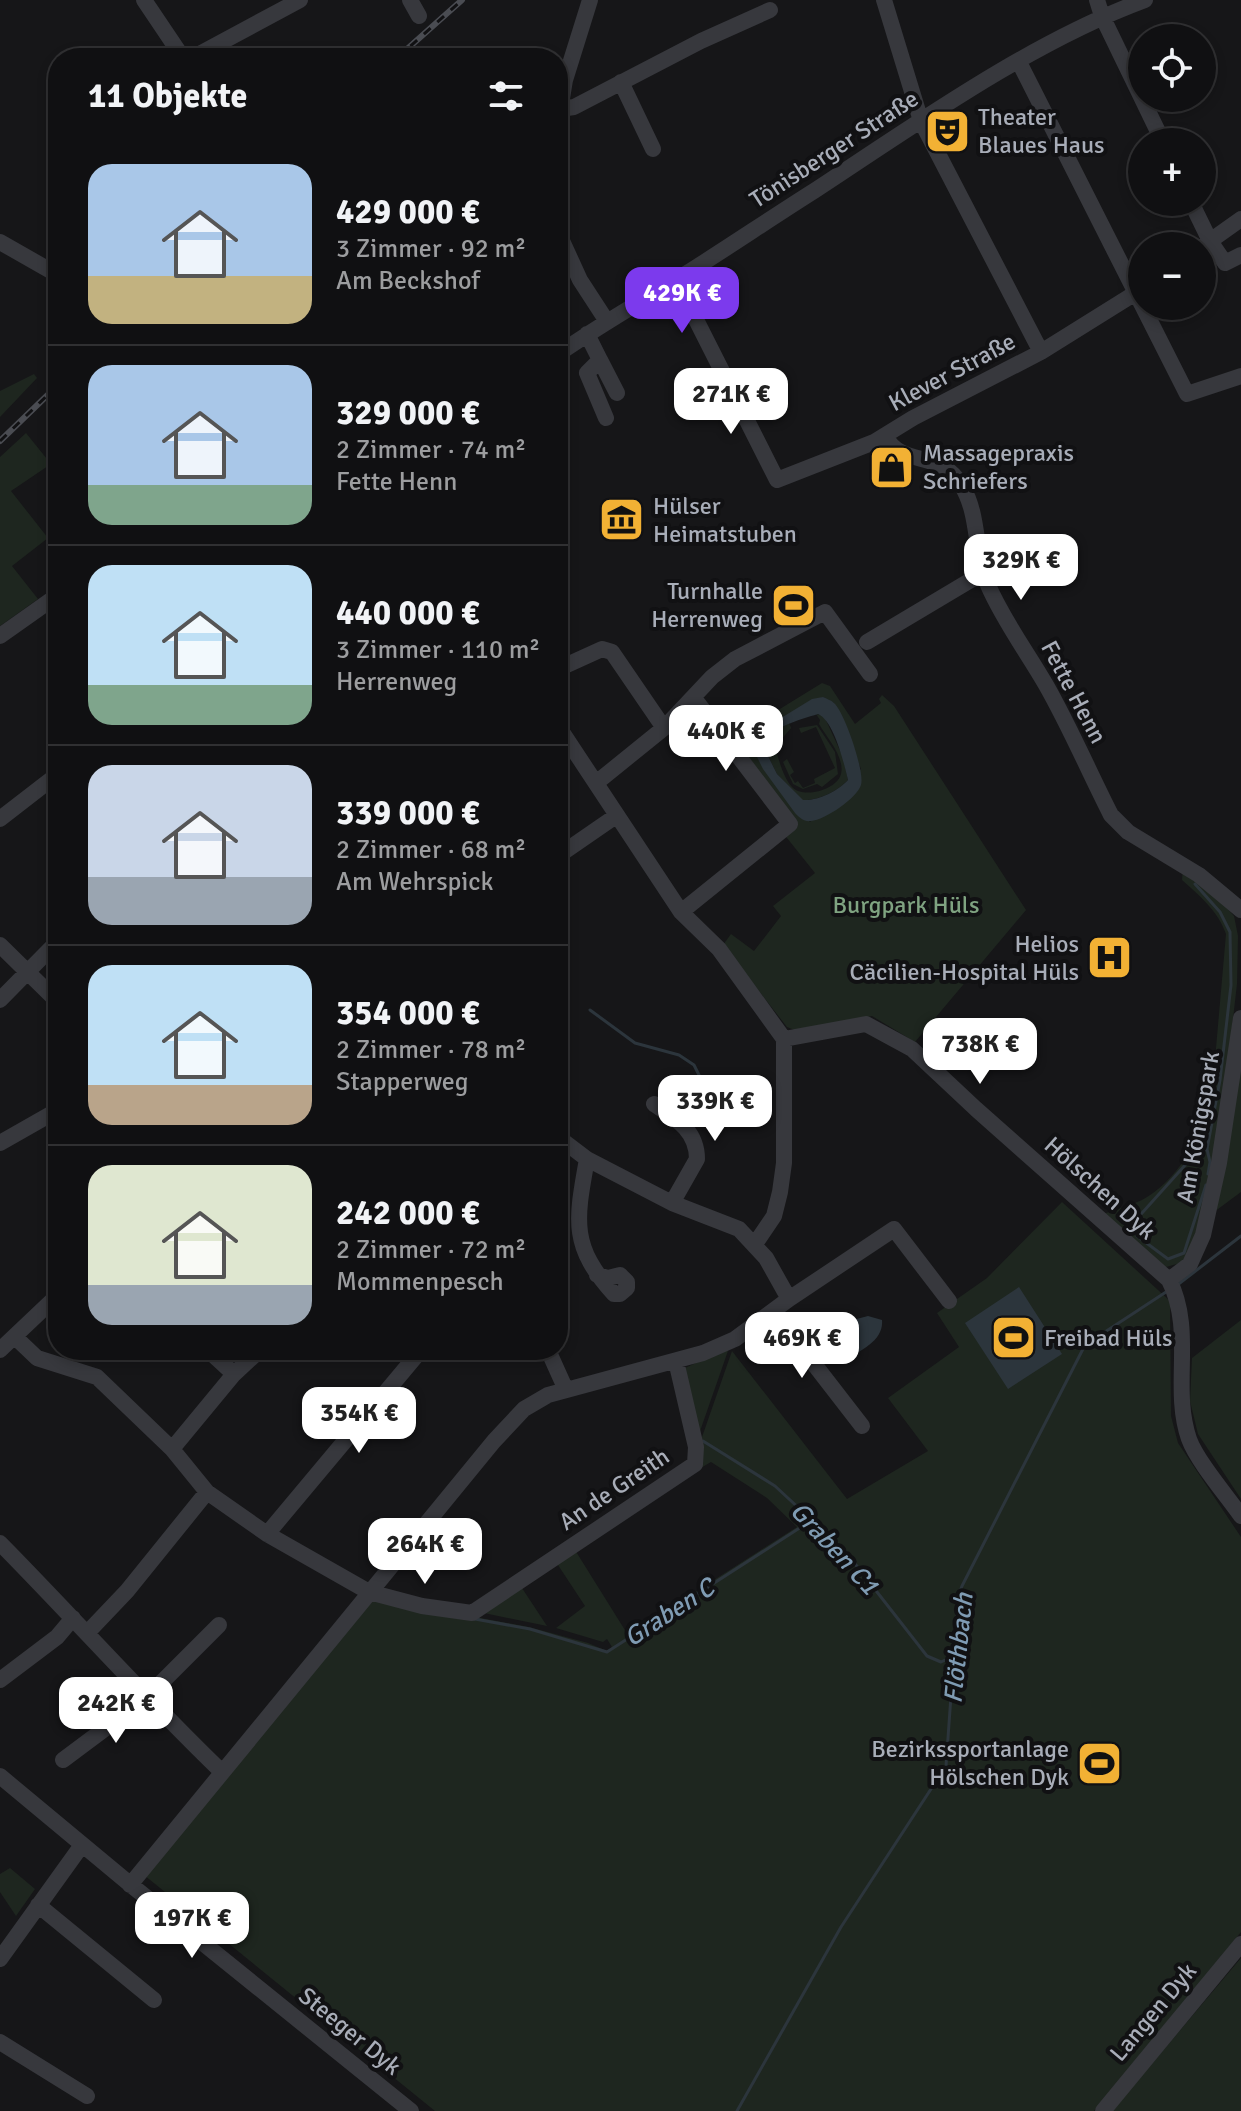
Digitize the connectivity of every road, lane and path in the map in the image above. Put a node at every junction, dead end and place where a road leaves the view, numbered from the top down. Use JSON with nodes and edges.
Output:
{"nodes":[{"id":1,"x":300,"y":0,"type":"edge"},
{"id":2,"x":410,"y":0,"type":"edge"},
{"id":3,"x":590,"y":0,"type":"edge"},
{"id":4,"x":884,"y":0,"type":"edge"},
{"id":5,"x":1145,"y":0,"type":"edge"},
{"id":6,"x":153,"y":4,"type":"edge"},
{"id":7,"x":1100,"y":8,"type":"edge"},
{"id":8,"x":770,"y":10,"type":"dead end"},
{"id":9,"x":419,"y":16,"type":"dead end"},
{"id":10,"x":177,"y":48,"type":"edge"},
{"id":11,"x":211,"y":48,"type":"edge"},
{"id":12,"x":1019,"y":62,"type":"junction"},
{"id":13,"x":568,"y":70,"type":"edge"},
{"id":14,"x":621,"y":82,"type":"junction"},
{"id":15,"x":568,"y":111,"type":"edge"},
{"id":16,"x":921,"y":121,"type":"junction"},
{"id":17,"x":1156,"y":128,"type":"edge"},
{"id":18,"x":653,"y":149,"type":"dead end"},
{"id":19,"x":1241,"y":219,"type":"edge"},
{"id":20,"x":1216,"y":237,"type":"edge"},
{"id":21,"x":0,"y":242,"type":"edge"},
{"id":22,"x":568,"y":254,"type":"edge"},
{"id":23,"x":1216,"y":254,"type":"edge"},
{"id":24,"x":1241,"y":255,"type":"edge"},
{"id":25,"x":48,"y":269,"type":"edge"},
{"id":26,"x":1128,"y":273,"type":"edge"},
{"id":27,"x":676,"y":280,"type":"junction"},
{"id":28,"x":1128,"y":298,"type":"edge"},
{"id":29,"x":606,"y":320,"type":"junction"},
{"id":30,"x":1151,"y":320,"type":"edge"},
{"id":31,"x":587,"y":334,"type":"junction"},
{"id":32,"x":568,"y":347,"type":"edge"},
{"id":33,"x":1041,"y":352,"type":"junction"},
{"id":34,"x":600,"y":360,"type":"junction"},
{"id":35,"x":1241,"y":376,"type":"edge"},
{"id":36,"x":617,"y":393,"type":"dead end"},
{"id":37,"x":606,"y":418,"type":"dead end"},
{"id":38,"x":885,"y":436,"type":"junction"},
{"id":39,"x":984,"y":576,"type":"junction"},
{"id":40,"x":48,"y":602,"type":"edge"},
{"id":41,"x":0,"y":636,"type":"edge"},
{"id":42,"x":867,"y":642,"type":"dead end"},
{"id":43,"x":568,"y":664,"type":"edge"},
{"id":44,"x":870,"y":674,"type":"dead end"},
{"id":45,"x":694,"y":698,"type":"junction"},
{"id":46,"x":664,"y":728,"type":"junction"},
{"id":47,"x":568,"y":741,"type":"edge"},
{"id":48,"x":48,"y":782,"type":"edge"},
{"id":49,"x":596,"y":783,"type":"junction"},
{"id":50,"x":616,"y":816,"type":"junction"},
{"id":51,"x":0,"y":819,"type":"edge"},
{"id":52,"x":568,"y":849,"type":"edge"},
{"id":53,"x":1241,"y":910,"type":"edge"},
{"id":54,"x":681,"y":912,"type":"junction"},
{"id":55,"x":0,"y":945,"type":"edge"},
{"id":56,"x":48,"y":951,"type":"edge"},
{"id":57,"x":28,"y":972,"type":"junction"},
{"id":58,"x":48,"y":992,"type":"edge"},
{"id":59,"x":0,"y":1000,"type":"edge"},
{"id":60,"x":1241,"y":1018,"type":"edge"},
{"id":61,"x":784,"y":1039,"type":"junction"},
{"id":62,"x":654,"y":1104,"type":"dead end"},
{"id":63,"x":48,"y":1116,"type":"edge"},
{"id":64,"x":0,"y":1143,"type":"edge"},
{"id":65,"x":568,"y":1145,"type":"edge"},
{"id":66,"x":587,"y":1159,"type":"junction"},
{"id":67,"x":672,"y":1203,"type":"junction"},
{"id":68,"x":755,"y":1244,"type":"junction"},
{"id":69,"x":597,"y":1275,"type":"dead end"},
{"id":70,"x":1172,"y":1287,"type":"junction"},
{"id":71,"x":789,"y":1299,"type":"junction"},
{"id":72,"x":949,"y":1301,"type":"dead end"},
{"id":73,"x":48,"y":1305,"type":"edge"},
{"id":74,"x":773,"y":1311,"type":"junction"},
{"id":75,"x":15,"y":1337,"type":"junction"},
{"id":76,"x":0,"y":1350,"type":"edge"},
{"id":77,"x":219,"y":1360,"type":"edge"},
{"id":78,"x":249,"y":1360,"type":"edge"},
{"id":79,"x":413,"y":1360,"type":"edge"},
{"id":80,"x":552,"y":1360,"type":"edge"},
{"id":81,"x":676,"y":1361,"type":"junction"},
{"id":82,"x":234,"y":1374,"type":"junction"},
{"id":83,"x":566,"y":1390,"type":"junction"},
{"id":84,"x":862,"y":1426,"type":"dead end"},
{"id":85,"x":172,"y":1449,"type":"junction"},
{"id":86,"x":207,"y":1492,"type":"junction"},
{"id":87,"x":1241,"y":1516,"type":"edge"},
{"id":88,"x":267,"y":1534,"type":"junction"},
{"id":89,"x":0,"y":1543,"type":"edge"},
{"id":90,"x":369,"y":1592,"type":"junction"},
{"id":91,"x":73,"y":1618,"type":"junction"},
{"id":92,"x":219,"y":1625,"type":"dead end"},
{"id":93,"x":88,"y":1632,"type":"junction"},
{"id":94,"x":0,"y":1680,"type":"edge"},
{"id":95,"x":146,"y":1698,"type":"junction"},
{"id":96,"x":63,"y":1760,"type":"dead end"},
{"id":97,"x":222,"y":1772,"type":"junction"},
{"id":98,"x":0,"y":1776,"type":"edge"},
{"id":99,"x":82,"y":1845,"type":"junction"},
{"id":100,"x":130,"y":1885,"type":"junction"},
{"id":101,"x":38,"y":1905,"type":"junction"},
{"id":102,"x":1241,"y":1944,"type":"edge"},
{"id":103,"x":0,"y":1959,"type":"edge"},
{"id":104,"x":154,"y":2000,"type":"dead end"},
{"id":105,"x":0,"y":2042,"type":"edge"},
{"id":106,"x":87,"y":2096,"type":"dead end"},
{"id":107,"x":411,"y":2111,"type":"edge"},
{"id":108,"x":1103,"y":2111,"type":"edge"}],
"edges":[{"from":1,"to":11,"type":"street"},
{"from":2,"to":9,"type":"street"},
{"from":3,"to":13,"type":"street"},
{"from":4,"to":16,"type":"street"},
{"from":5,"to":7,"type":"street","name":"Tönisberger Straße"},
{"from":6,"to":10,"type":"street"},
{"from":7,"to":12,"type":"street","name":"Tönisberger Straße"},
{"from":7,"to":17,"type":"street"},
{"from":8,"to":14,"type":"street"},
{"from":12,"to":16,"type":"street","name":"Tönisberger Straße"},
{"from":12,"to":26,"type":"street"},
{"from":14,"to":15,"type":"street"},
{"from":14,"to":18,"type":"street"},
{"from":16,"to":27,"type":"street","name":"Tönisberger Straße"},
{"from":16,"to":33,"type":"street"},
{"from":19,"to":20,"type":"street"},
{"from":21,"to":25,"type":"street"},
{"from":22,"to":29,"type":"street"},
{"from":23,"to":24,"type":"street"},
{"from":27,"to":29,"type":"street","name":"Tönisberger Straße"},
{"from":27,"to":38,"type":"street","name":"Klever Straße"},
{"from":28,"to":33,"type":"street","name":"Klever Straße"},
{"from":29,"to":31,"type":"street","name":"Tönisberger Straße"},
{"from":30,"to":35,"type":"street"},
{"from":31,"to":32,"type":"street","name":"Tönisberger Straße"},
{"from":31,"to":34,"type":"street"},
{"from":33,"to":38,"type":"street","name":"Klever Straße"},
{"from":34,"to":36,"type":"street"},
{"from":34,"to":37,"type":"street"},
{"from":38,"to":39,"type":"street","name":"Fette Henn"},
{"from":39,"to":42,"type":"street"},
{"from":39,"to":53,"type":"street","name":"Fette Henn"},
{"from":40,"to":41,"type":"street"},
{"from":43,"to":46,"type":"street"},
{"from":44,"to":45,"type":"street"},
{"from":45,"to":46,"type":"street"},
{"from":45,"to":54,"type":"street"},
{"from":46,"to":49,"type":"street"},
{"from":47,"to":49,"type":"street"},
{"from":48,"to":51,"type":"street"},
{"from":49,"to":50,"type":"street"},
{"from":50,"to":52,"type":"street"},
{"from":50,"to":54,"type":"street"},
{"from":54,"to":61,"type":"street"},
{"from":55,"to":57,"type":"street"},
{"from":56,"to":57,"type":"street"},
{"from":57,"to":58,"type":"street"},
{"from":57,"to":59,"type":"street"},
{"from":60,"to":70,"type":"street","name":"Am Königspark"},
{"from":61,"to":68,"type":"street"},
{"from":61,"to":70,"type":"street","name":"Hölschen Dyk"},
{"from":62,"to":67,"type":"street"},
{"from":63,"to":64,"type":"street"},
{"from":65,"to":66,"type":"street"},
{"from":66,"to":67,"type":"street"},
{"from":66,"to":69,"type":"street"},
{"from":67,"to":68,"type":"street"},
{"from":68,"to":71,"type":"street"},
{"from":70,"to":87,"type":"street"},
{"from":71,"to":72,"type":"street"},
{"from":71,"to":74,"type":"street"},
{"from":73,"to":75,"type":"street"},
{"from":74,"to":81,"type":"street"},
{"from":74,"to":84,"type":"street"},
{"from":75,"to":76,"type":"street"},
{"from":75,"to":85,"type":"street"},
{"from":77,"to":82,"type":"street"},
{"from":78,"to":82,"type":"street"},
{"from":79,"to":88,"type":"street"},
{"from":80,"to":83,"type":"street"},
{"from":81,"to":83,"type":"street"},
{"from":81,"to":90,"type":"street","name":"An de Greith"},
{"from":82,"to":85,"type":"street"},
{"from":83,"to":90,"type":"street"},
{"from":85,"to":86,"type":"street"},
{"from":86,"to":88,"type":"street"},
{"from":86,"to":93,"type":"street"},
{"from":88,"to":90,"type":"street"},
{"from":89,"to":91,"type":"street"},
{"from":90,"to":97,"type":"street"},
{"from":91,"to":93,"type":"street"},
{"from":91,"to":94,"type":"street"},
{"from":92,"to":95,"type":"street"},
{"from":93,"to":95,"type":"street"},
{"from":95,"to":96,"type":"street"},
{"from":95,"to":97,"type":"street"},
{"from":97,"to":100,"type":"street"},
{"from":98,"to":99,"type":"street","name":"Steeger Dyk"},
{"from":99,"to":100,"type":"street","name":"Steeger Dyk"},
{"from":99,"to":101,"type":"street"},
{"from":100,"to":107,"type":"street","name":"Steeger Dyk"},
{"from":101,"to":103,"type":"street"},
{"from":101,"to":104,"type":"street"},
{"from":102,"to":108,"type":"street","name":"Langen Dyk"},
{"from":105,"to":106,"type":"street"}]}
